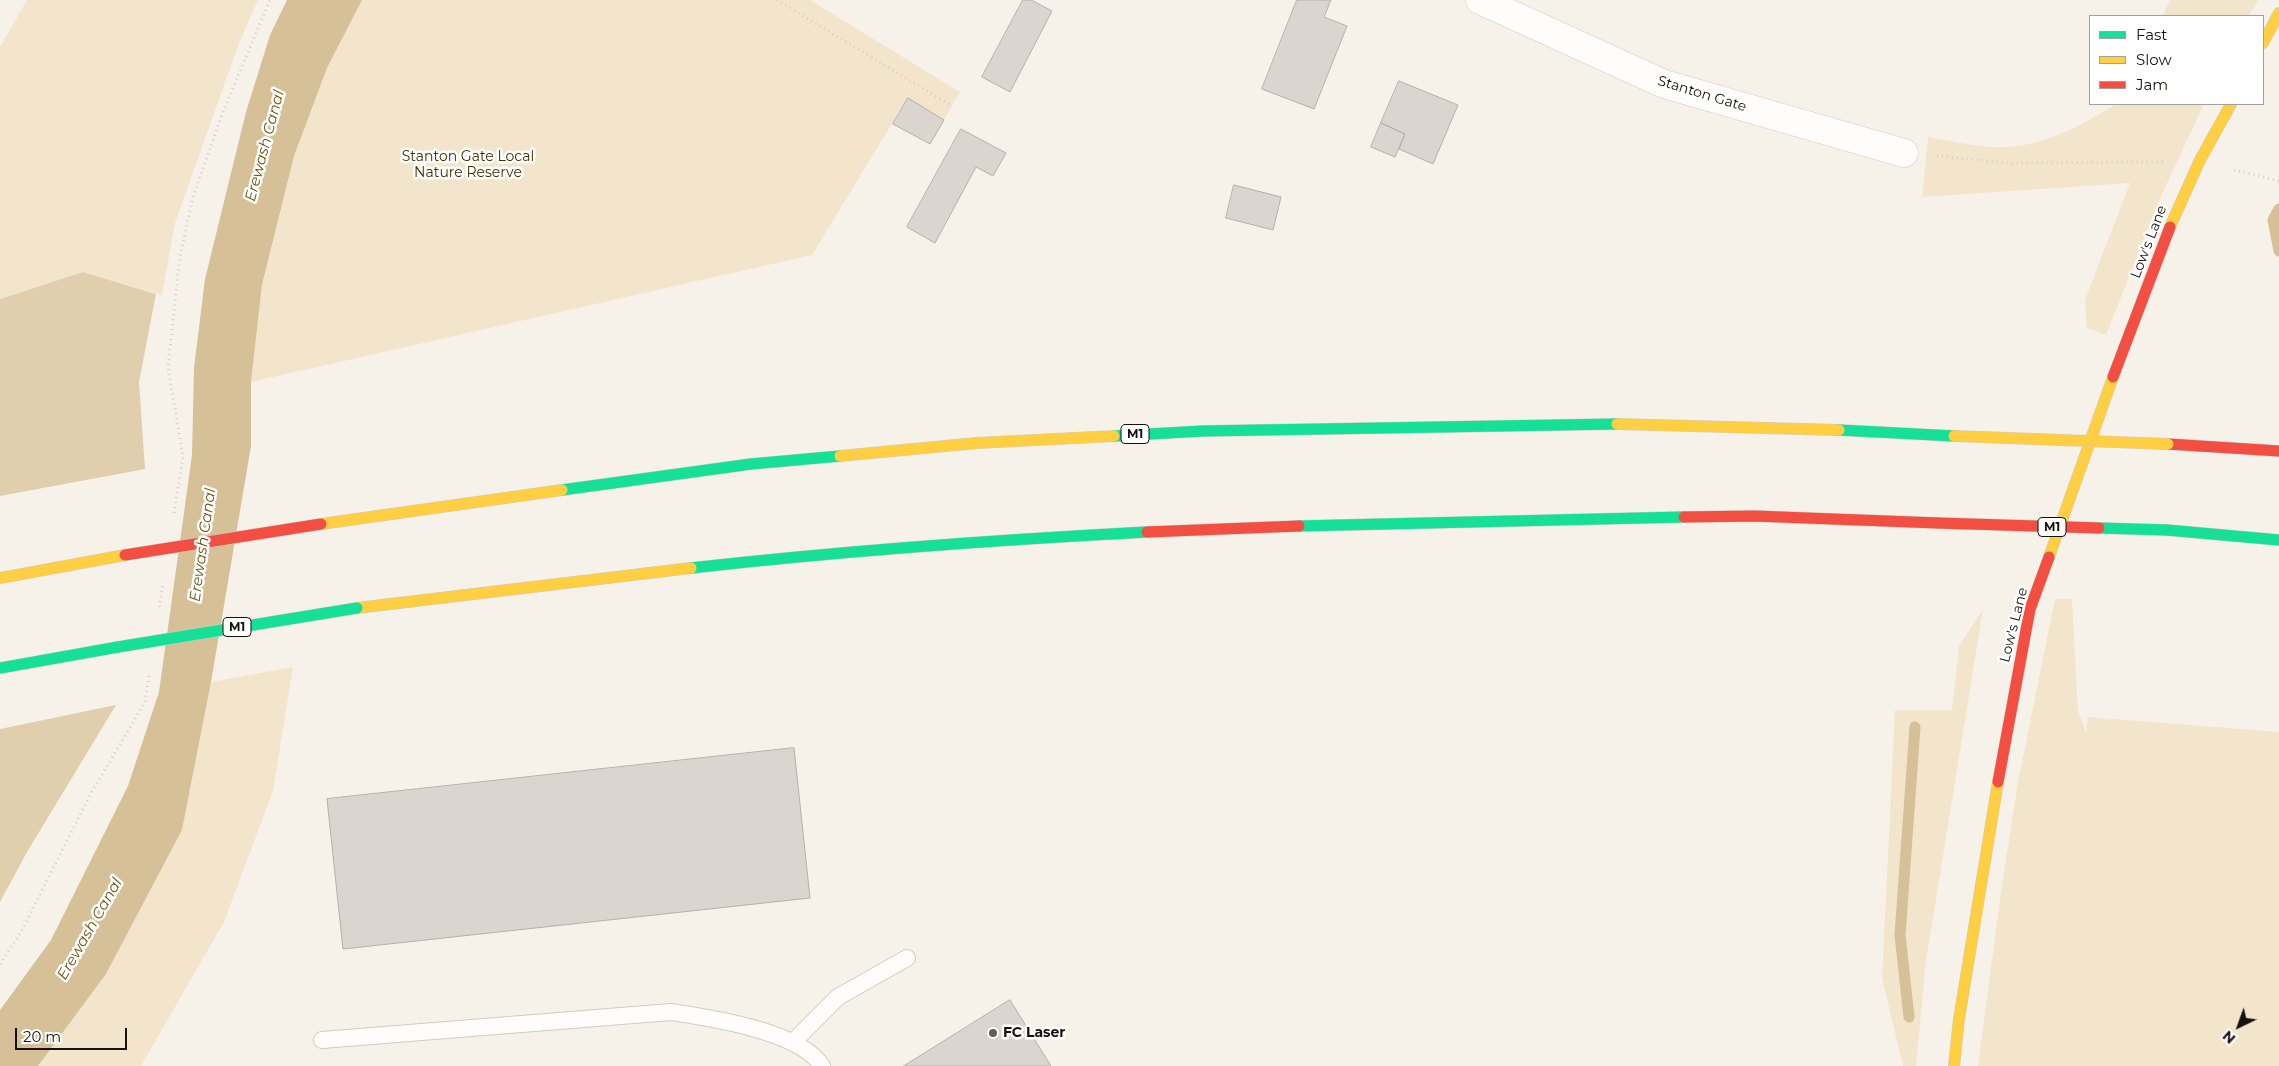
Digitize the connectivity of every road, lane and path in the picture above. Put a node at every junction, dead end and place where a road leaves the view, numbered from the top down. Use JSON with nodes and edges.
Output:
{"nodes":[{"id":1,"x":270,"y":0,"type":"edge"},
{"id":2,"x":777,"y":0,"type":"edge"},
{"id":3,"x":1480,"y":0,"type":"edge"},
{"id":4,"x":2279,"y":13,"type":"edge"},
{"id":5,"x":2264,"y":41,"type":"edge"},
{"id":6,"x":2229,"y":105,"type":"edge"},
{"id":7,"x":952,"y":106,"type":"dead end"},
{"id":8,"x":1904,"y":153,"type":"joint"},
{"id":9,"x":2199,"y":162,"type":"junction"},
{"id":10,"x":2278,"y":181,"type":"edge"},
{"id":11,"x":2279,"y":451,"type":"edge"},
{"id":12,"x":174,"y":516,"type":"dead end"},
{"id":13,"x":2279,"y":540,"type":"edge"},
{"id":14,"x":164,"y":575,"type":"dead end"},
{"id":15,"x":0,"y":578,"type":"edge"},
{"id":16,"x":158,"y":614,"type":"dead end"},
{"id":17,"x":0,"y":668,"type":"edge"},
{"id":18,"x":149,"y":673,"type":"dead end"},
{"id":19,"x":907,"y":958,"type":"dead end"},
{"id":20,"x":0,"y":964,"type":"edge"},
{"id":21,"x":322,"y":1040,"type":"dead end"},
{"id":22,"x":793,"y":1042,"type":"junction"},
{"id":23,"x":822,"y":1066,"type":"edge"},
{"id":24,"x":1954,"y":1066,"type":"edge"}],
"edges":[{"from":1,"to":12,"type":"path"},
{"from":2,"to":7,"type":"path"},
{"from":3,"to":8,"type":"street","name":"Stanton Gate"},
{"from":4,"to":5,"type":"main road"},
{"from":6,"to":9,"type":"main road","name":"Low's Lane"},
{"from":8,"to":9,"type":"path"},
{"from":9,"to":10,"type":"path"},
{"from":9,"to":24,"type":"main road","name":"Low's Lane"},
{"from":11,"to":15,"type":"main road","number":"M1","bridge":true},
{"from":13,"to":17,"type":"main road","number":"M1","bridge":true},
{"from":14,"to":16,"type":"path"},
{"from":18,"to":20,"type":"path"},
{"from":19,"to":22,"type":"lane"},
{"from":21,"to":22,"type":"lane"},
{"from":22,"to":23,"type":"lane"}]}
